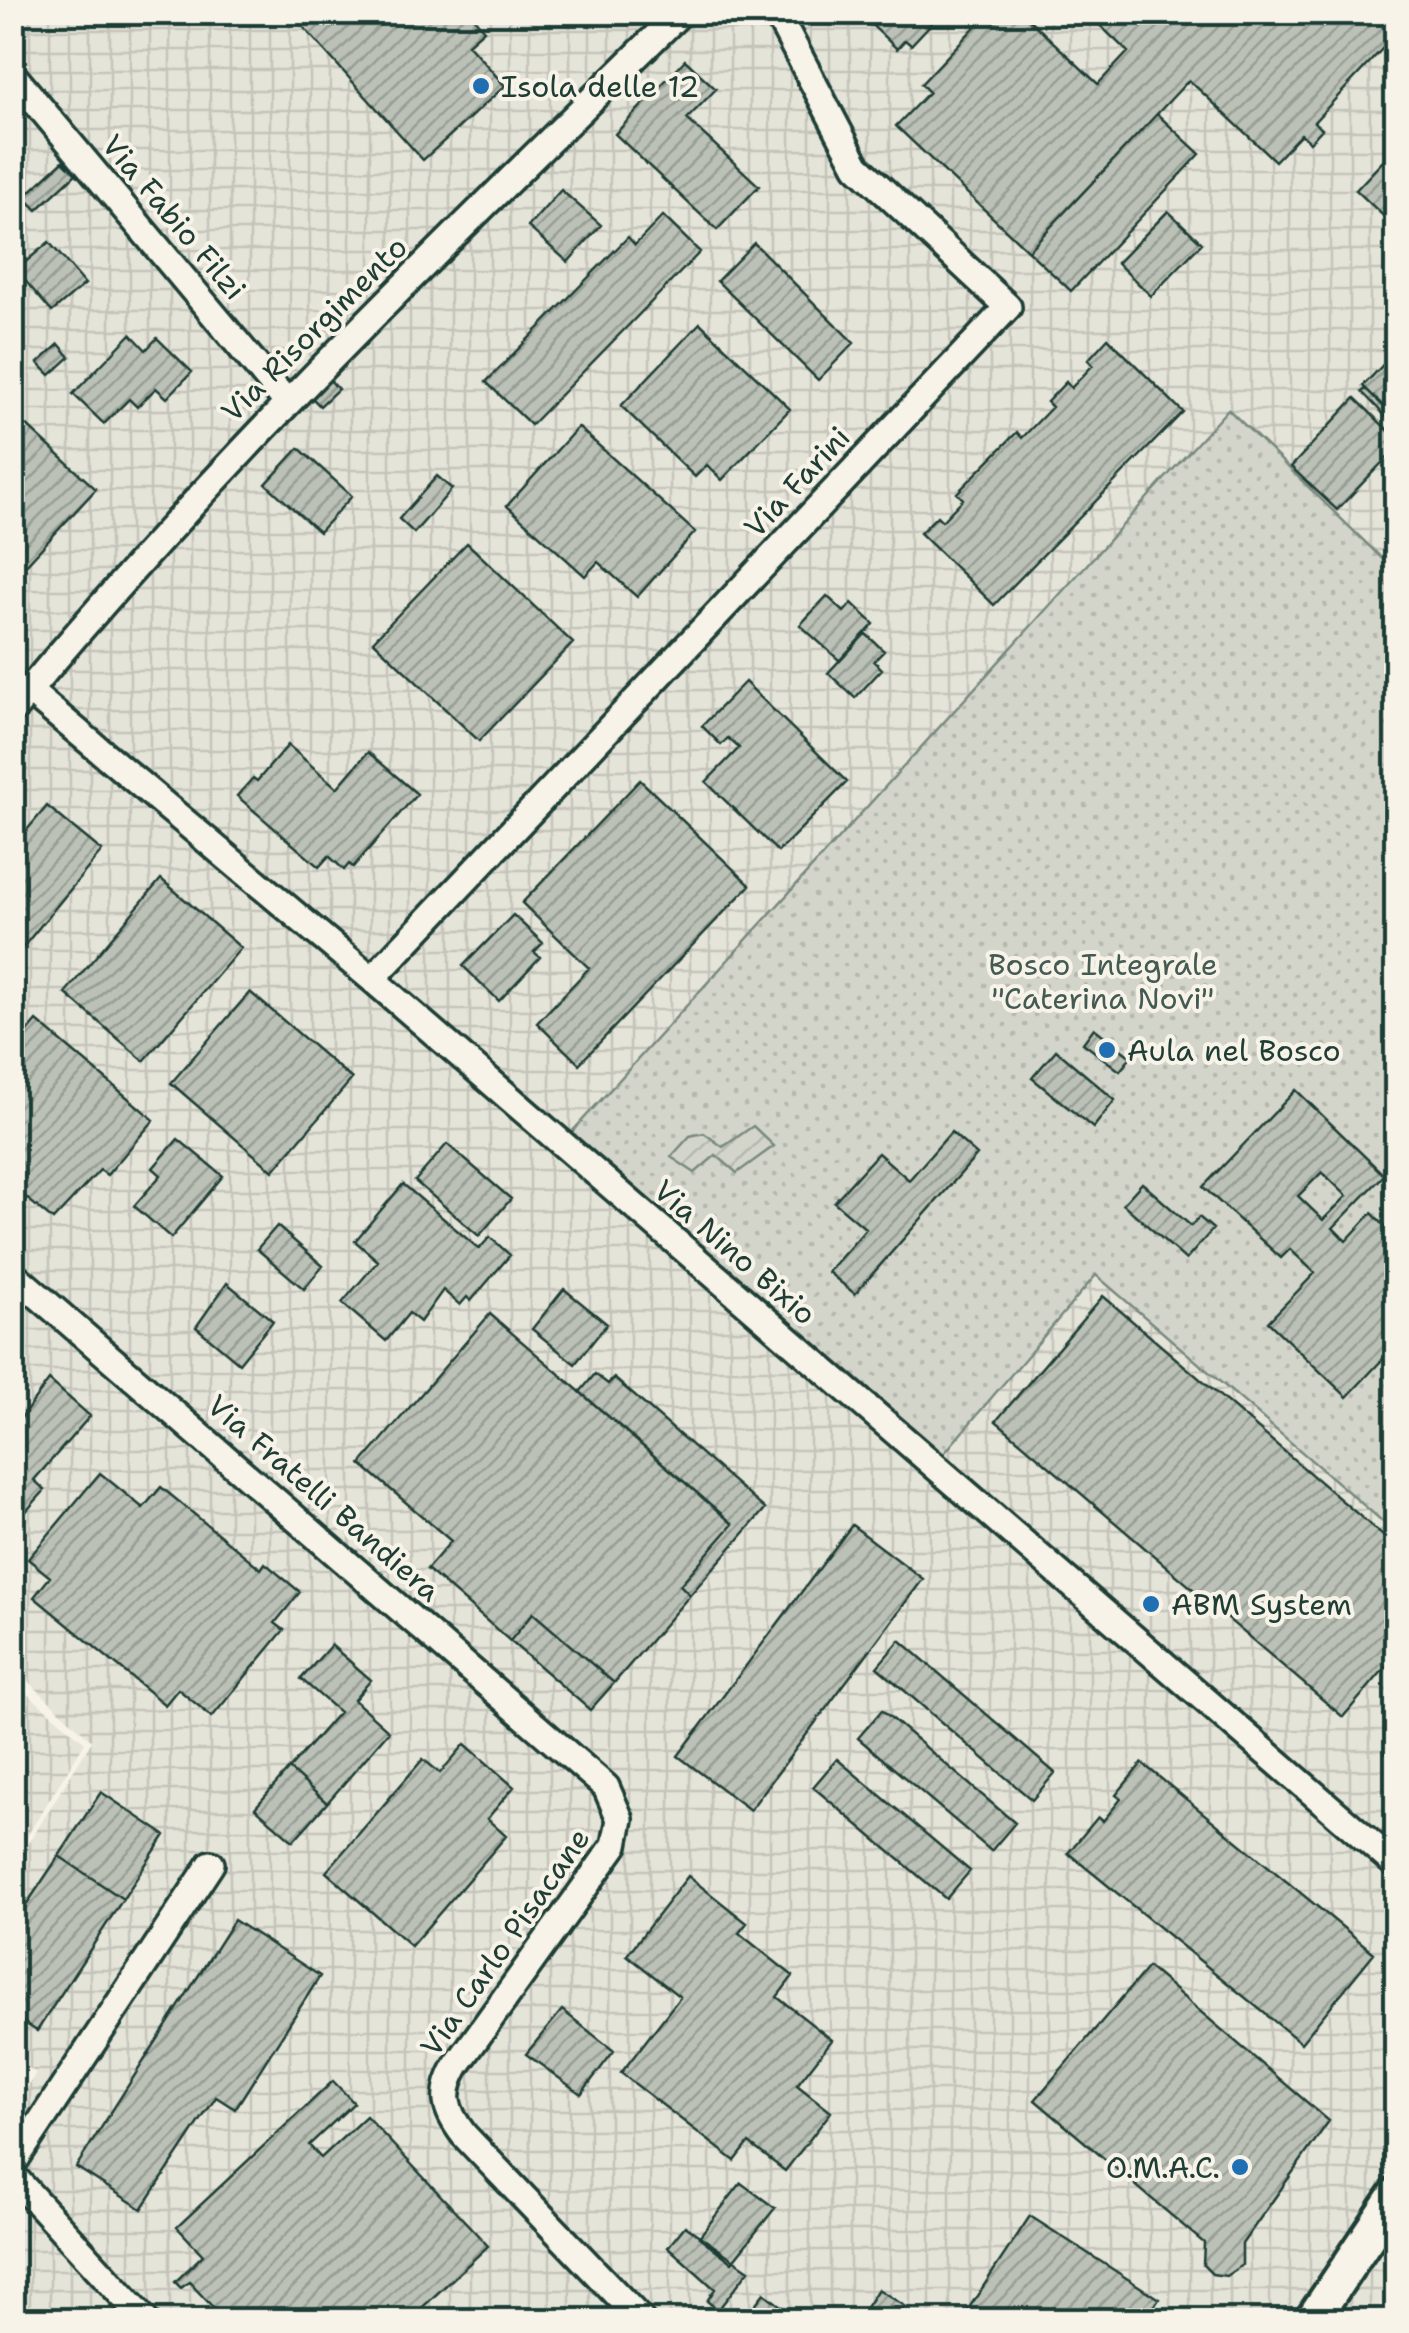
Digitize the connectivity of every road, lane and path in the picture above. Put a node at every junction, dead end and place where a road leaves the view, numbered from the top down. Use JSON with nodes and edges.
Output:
{"nodes":[{"id":1,"x":681,"y":12,"type":"edge"},
{"id":2,"x":776,"y":12,"type":"edge"},
{"id":3,"x":12,"y":74,"type":"edge"},
{"id":4,"x":286,"y":401,"type":"junction"},
{"id":5,"x":20,"y":701,"type":"edge"},
{"id":6,"x":372,"y":979,"type":"junction"},
{"id":7,"x":12,"y":1273,"type":"edge"},
{"id":8,"x":594,"y":1772,"type":"joint"},
{"id":9,"x":211,"y":1864,"type":"dead end"},
{"id":10,"x":1396,"y":1865,"type":"edge"},
{"id":11,"x":12,"y":2165,"type":"edge"},
{"id":12,"x":12,"y":2174,"type":"edge"},
{"id":13,"x":1396,"y":2195,"type":"edge"},
{"id":14,"x":145,"y":2320,"type":"edge"},
{"id":15,"x":641,"y":2320,"type":"edge"},
{"id":16,"x":1312,"y":2320,"type":"edge"}],
"edges":[{"from":1,"to":4,"type":"street","name":"Via Risorgimento"},
{"from":2,"to":6,"type":"street","name":"Via Farini"},
{"from":3,"to":4,"type":"street","name":"Via Fabio Filzi"},
{"from":4,"to":5,"type":"street","name":"Via Risorgimento"},
{"from":5,"to":6,"type":"street","name":"Via Nino Bixio"},
{"from":6,"to":10,"type":"street","name":"Via Nino Bixio"},
{"from":7,"to":8,"type":"street","name":"Via Fratelli Bandiera"},
{"from":8,"to":15,"type":"street","name":"Via Carlo Pisacane"},
{"from":9,"to":11,"type":"street"},
{"from":12,"to":14,"type":"street"},
{"from":13,"to":16,"type":"main road"}]}
